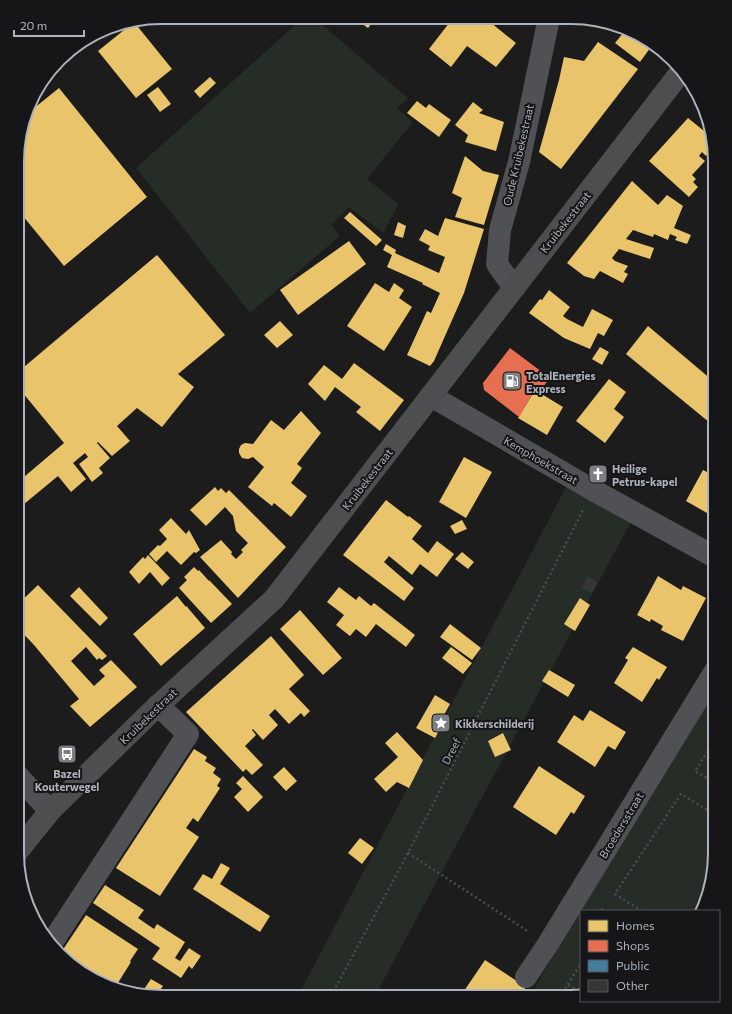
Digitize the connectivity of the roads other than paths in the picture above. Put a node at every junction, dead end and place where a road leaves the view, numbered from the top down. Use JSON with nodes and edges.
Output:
{"nodes":[{"id":1,"x":545,"y":24,"type":"edge"},
{"id":2,"x":678,"y":76,"type":"edge"},
{"id":3,"x":514,"y":288,"type":"junction"},
{"id":4,"x":431,"y":396,"type":"junction"},
{"id":5,"x":708,"y":553,"type":"edge"},
{"id":6,"x":708,"y":682,"type":"edge"},
{"id":7,"x":158,"y":706,"type":"junction"},
{"id":8,"x":24,"y":783,"type":"edge"},
{"id":9,"x":50,"y":811,"type":"junction"},
{"id":10,"x":24,"y":843,"type":"edge"},
{"id":11,"x":55,"y":939,"type":"edge"},
{"id":12,"x":526,"y":977,"type":"dead end"}],
"edges":[{"from":1,"to":3,"type":"street","name":"Oude Kruibekestraat"},
{"from":2,"to":3,"type":"main road","name":"Kruibekestraat"},
{"from":3,"to":4,"type":"main road","name":"Kruibekestraat"},
{"from":4,"to":5,"type":"street","name":"Kemphoekstraat"},
{"from":4,"to":7,"type":"main road","name":"Kruibekestraat"},
{"from":6,"to":12,"type":"street","name":"Broedersstraat"},
{"from":7,"to":9,"type":"main road","name":"Kruibekestraat"},
{"from":7,"to":11,"type":"street"},
{"from":8,"to":9,"type":"street"},
{"from":9,"to":10,"type":"main road","name":"Kruibekestraat"}]}
